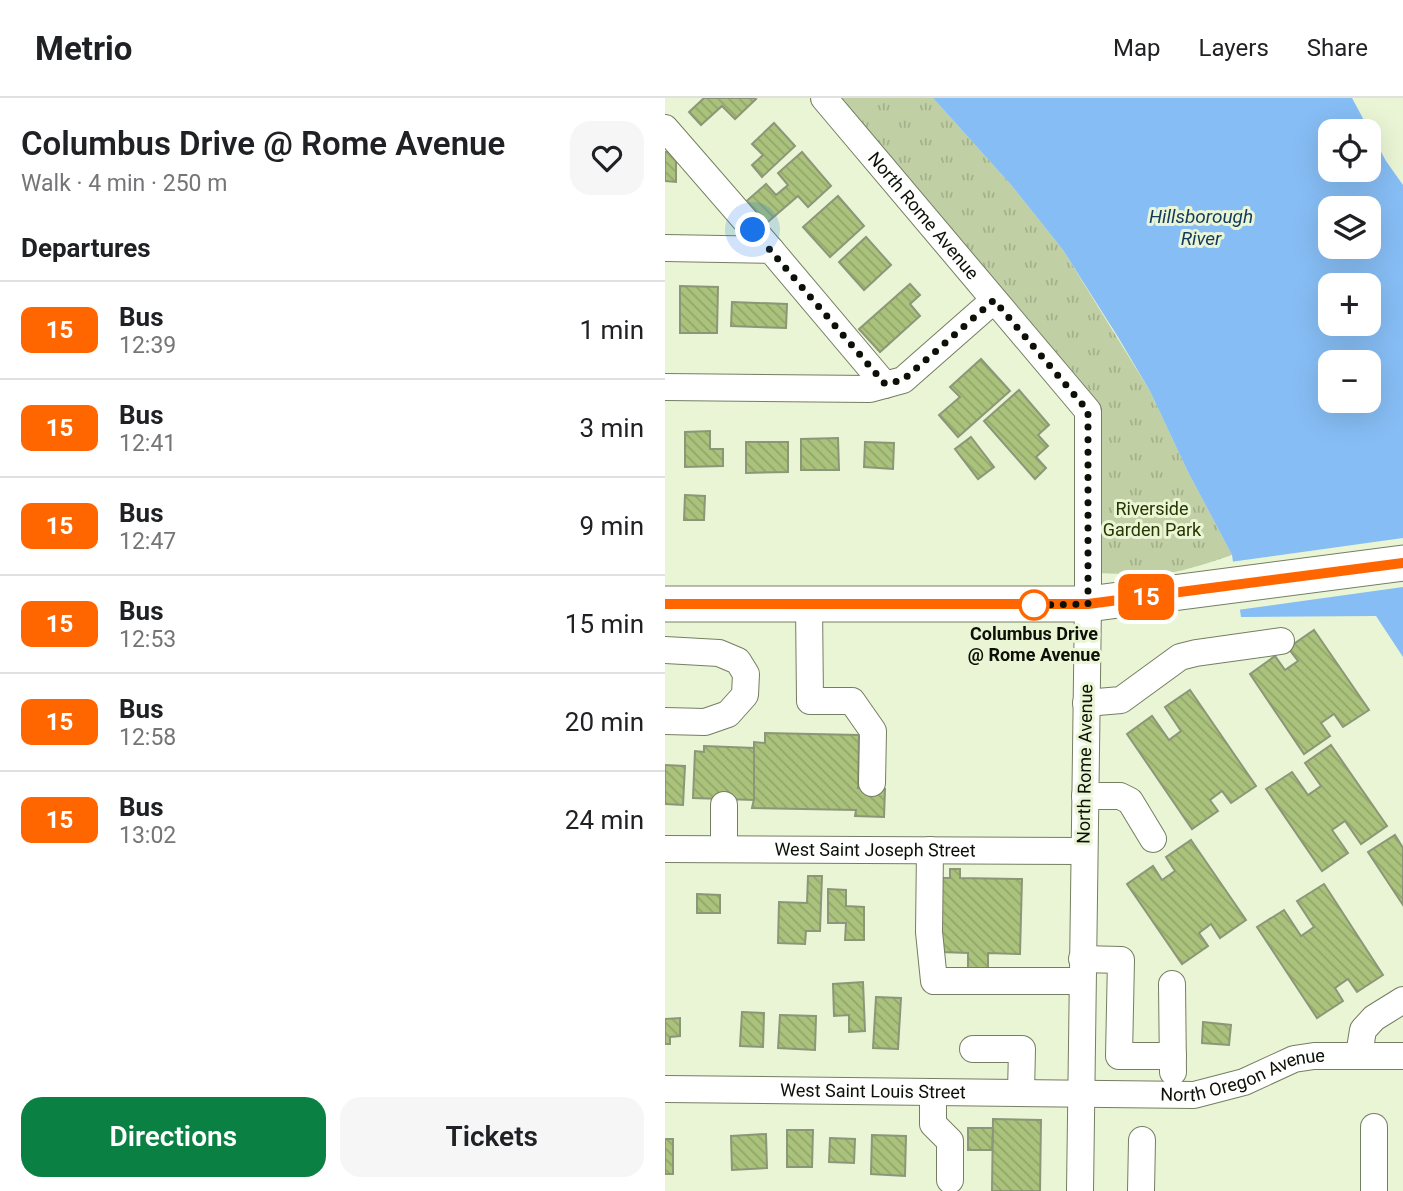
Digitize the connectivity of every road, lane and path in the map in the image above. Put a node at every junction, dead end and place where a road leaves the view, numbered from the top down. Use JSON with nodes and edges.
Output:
{"nodes":[{"id":1,"x":824,"y":98,"type":"edge"},
{"id":2,"x":665,"y":128,"type":"edge"},
{"id":3,"x":665,"y":248,"type":"edge"},
{"id":4,"x":771,"y":250,"type":"junction"},
{"id":5,"x":994,"y":300,"type":"junction"},
{"id":6,"x":885,"y":384,"type":"junction"},
{"id":7,"x":665,"y":387,"type":"edge"},
{"id":8,"x":1403,"y":563,"type":"edge"},
{"id":9,"x":665,"y":604,"type":"edge"},
{"id":10,"x":1088,"y":604,"type":"junction"},
{"id":11,"x":809,"y":605,"type":"junction"},
{"id":12,"x":1281,"y":641,"type":"dead end"},
{"id":13,"x":665,"y":650,"type":"edge"},
{"id":14,"x":1086,"y":703,"type":"junction"},
{"id":15,"x":665,"y":721,"type":"edge"},
{"id":16,"x":872,"y":783,"type":"dead end"},
{"id":17,"x":1085,"y":796,"type":"junction"},
{"id":18,"x":724,"y":805,"type":"dead end"},
{"id":19,"x":1153,"y":839,"type":"dead end"},
{"id":20,"x":665,"y":849,"type":"edge"},
{"id":21,"x":724,"y":849,"type":"junction"},
{"id":22,"x":930,"y":850,"type":"junction"},
{"id":23,"x":1083,"y":851,"type":"junction"},
{"id":24,"x":1082,"y":970,"type":"junction"},
{"id":25,"x":1172,"y":984,"type":"dead end"},
{"id":26,"x":1403,"y":1000,"type":"edge"},
{"id":27,"x":973,"y":1049,"type":"dead end"},
{"id":28,"x":1359,"y":1055,"type":"junction"},
{"id":29,"x":1173,"y":1056,"type":"junction"},
{"id":30,"x":1403,"y":1056,"type":"edge"},
{"id":31,"x":665,"y":1089,"type":"edge"},
{"id":32,"x":933,"y":1092,"type":"junction"},
{"id":33,"x":1021,"y":1092,"type":"junction"},
{"id":34,"x":1081,"y":1093,"type":"junction"},
{"id":35,"x":1173,"y":1095,"type":"junction"},
{"id":36,"x":1374,"y":1127,"type":"dead end"},
{"id":37,"x":1142,"y":1140,"type":"dead end"},
{"id":38,"x":950,"y":1180,"type":"dead end"},
{"id":39,"x":1080,"y":1191,"type":"edge"},
{"id":40,"x":1141,"y":1191,"type":"edge"},
{"id":41,"x":1374,"y":1191,"type":"edge"}],
"edges":[{"from":1,"to":5,"type":"street","name":"North Rome Avenue"},
{"from":2,"to":4,"type":"street"},
{"from":3,"to":4,"type":"street"},
{"from":4,"to":6,"type":"street"},
{"from":5,"to":6,"type":"street"},
{"from":5,"to":10,"type":"street","name":"North Rome Avenue"},
{"from":6,"to":7,"type":"street"},
{"from":8,"to":10,"type":"main road"},
{"from":9,"to":11,"type":"main road"},
{"from":10,"to":11,"type":"main road"},
{"from":10,"to":14,"type":"street","name":"North Rome Avenue"},
{"from":11,"to":16,"type":"street"},
{"from":12,"to":14,"type":"street"},
{"from":13,"to":15,"type":"street"},
{"from":14,"to":17,"type":"street","name":"North Rome Avenue"},
{"from":17,"to":19,"type":"street"},
{"from":17,"to":23,"type":"street","name":"North Rome Avenue"},
{"from":18,"to":21,"type":"street"},
{"from":20,"to":21,"type":"street","name":"West Saint Joseph Street"},
{"from":21,"to":22,"type":"street","name":"West Saint Joseph Street"},
{"from":22,"to":23,"type":"street","name":"West Saint Joseph Street"},
{"from":22,"to":24,"type":"street"},
{"from":23,"to":24,"type":"street","name":"North Rome Avenue"},
{"from":24,"to":29,"type":"street"},
{"from":24,"to":34,"type":"street","name":"North Rome Avenue"},
{"from":25,"to":29,"type":"street"},
{"from":26,"to":28,"type":"street"},
{"from":27,"to":33,"type":"street"},
{"from":28,"to":30,"type":"street","name":"North Oregon Avenue"},
{"from":28,"to":35,"type":"street","name":"North Oregon Avenue"},
{"from":29,"to":35,"type":"street"},
{"from":31,"to":32,"type":"street","name":"West Saint Louis Street"},
{"from":32,"to":33,"type":"street","name":"West Saint Louis Street"},
{"from":32,"to":38,"type":"street"},
{"from":33,"to":34,"type":"street","name":"West Saint Louis Street"},
{"from":34,"to":35,"type":"street","name":"North Oregon Avenue"},
{"from":34,"to":39,"type":"street","name":"North Rome Avenue"},
{"from":36,"to":41,"type":"street"},
{"from":37,"to":40,"type":"street"}]}
